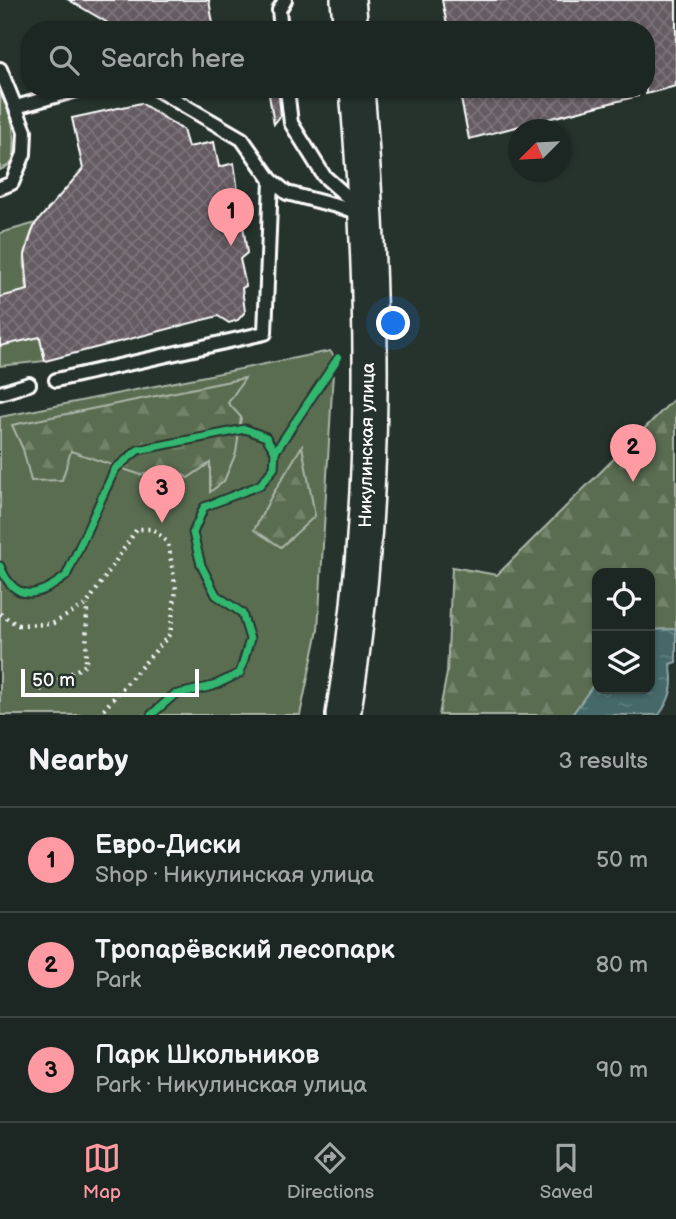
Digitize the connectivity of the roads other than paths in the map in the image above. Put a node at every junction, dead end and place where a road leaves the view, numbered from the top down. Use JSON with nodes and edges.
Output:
{"nodes":[{"id":1,"x":285,"y":0,"type":"edge"},
{"id":2,"x":348,"y":0,"type":"edge"},
{"id":3,"x":280,"y":21,"type":"edge"},
{"id":4,"x":350,"y":21,"type":"edge"},
{"id":5,"x":0,"y":69,"type":"edge"},
{"id":6,"x":48,"y":98,"type":"edge"},
{"id":7,"x":171,"y":98,"type":"edge"},
{"id":8,"x":288,"y":98,"type":"edge"},
{"id":9,"x":357,"y":98,"type":"edge"},
{"id":10,"x":16,"y":107,"type":"junction"},
{"id":11,"x":271,"y":180,"type":"junction"},
{"id":12,"x":0,"y":188,"type":"edge"},
{"id":13,"x":367,"y":215,"type":"junction"},
{"id":14,"x":56,"y":380,"type":"dead end"},
{"id":15,"x":29,"y":384,"type":"dead end"},
{"id":16,"x":0,"y":393,"type":"edge"},
{"id":17,"x":342,"y":715,"type":"edge"}],
"edges":[{"from":1,"to":3,"type":"lane"},
{"from":2,"to":4,"type":"main road"},
{"from":5,"to":10,"type":"lane"},
{"from":6,"to":10,"type":"lane"},
{"from":7,"to":11,"type":"lane"},
{"from":8,"to":13,"type":"lane"},
{"from":9,"to":13,"type":"main road","name":"Никулинская улица"},
{"from":10,"to":12,"type":"lane"},
{"from":11,"to":13,"type":"lane"},
{"from":11,"to":14,"type":"lane"},
{"from":13,"to":17,"type":"main road","name":"Никулинская улица"},
{"from":15,"to":16,"type":"lane"}]}
